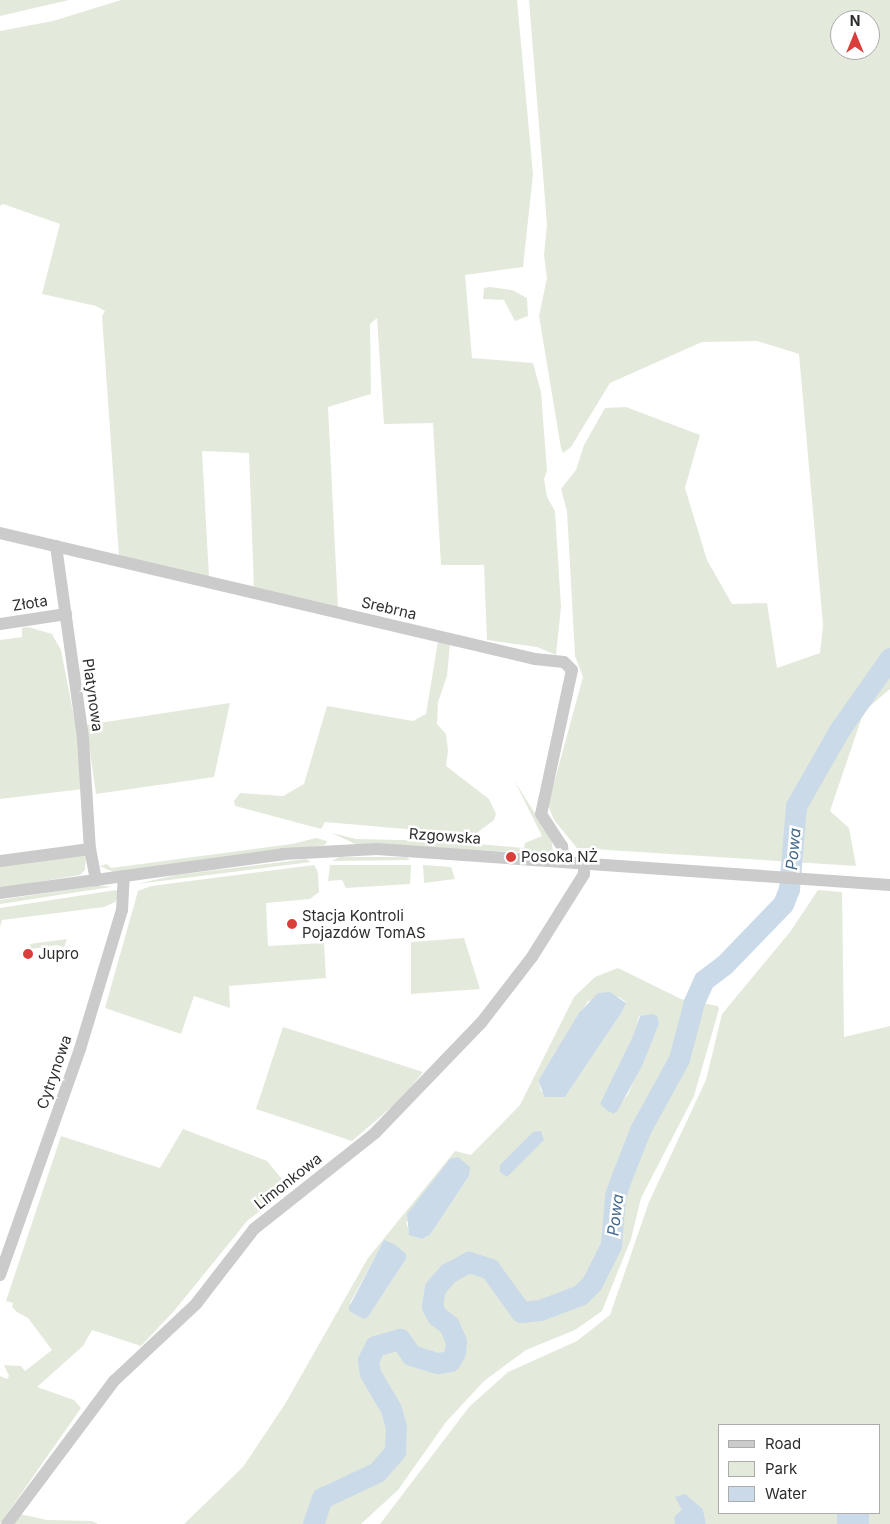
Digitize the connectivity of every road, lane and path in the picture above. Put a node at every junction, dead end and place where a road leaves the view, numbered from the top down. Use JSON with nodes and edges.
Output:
{"nodes":[{"id":1,"x":0,"y":533,"type":"edge"},
{"id":2,"x":56,"y":546,"type":"junction"},
{"id":3,"x":66,"y":614,"type":"junction"},
{"id":4,"x":0,"y":624,"type":"edge"},
{"id":5,"x":90,"y":849,"type":"junction"},
{"id":6,"x":0,"y":861,"type":"edge"},
{"id":7,"x":564,"y":862,"type":"junction"},
{"id":8,"x":584,"y":863,"type":"junction"},
{"id":9,"x":124,"y":876,"type":"junction"},
{"id":10,"x":96,"y":880,"type":"junction"},
{"id":11,"x":890,"y":885,"type":"edge"},
{"id":12,"x":0,"y":893,"type":"edge"},
{"id":13,"x":0,"y":1275,"type":"edge"},
{"id":14,"x":7,"y":1524,"type":"edge"}],
"edges":[{"from":1,"to":2,"type":"street","name":"Srebrna"},
{"from":2,"to":3,"type":"street","name":"Platynowa"},
{"from":2,"to":7,"type":"street","name":"Srebrna"},
{"from":3,"to":4,"type":"street","name":"Złota"},
{"from":3,"to":5,"type":"street","name":"Platynowa"},
{"from":5,"to":6,"type":"street"},
{"from":5,"to":10,"type":"street","name":"Platynowa"},
{"from":7,"to":8,"type":"street","name":"Rzgowska"},
{"from":7,"to":9,"type":"street","name":"Rzgowska"},
{"from":8,"to":11,"type":"street","name":"Rzgowska"},
{"from":8,"to":14,"type":"street","name":"Limonkowa"},
{"from":9,"to":10,"type":"street","name":"Rzgowska"},
{"from":9,"to":13,"type":"street","name":"Cytrynowa"},
{"from":10,"to":12,"type":"street","name":"Rzgowska"}]}
